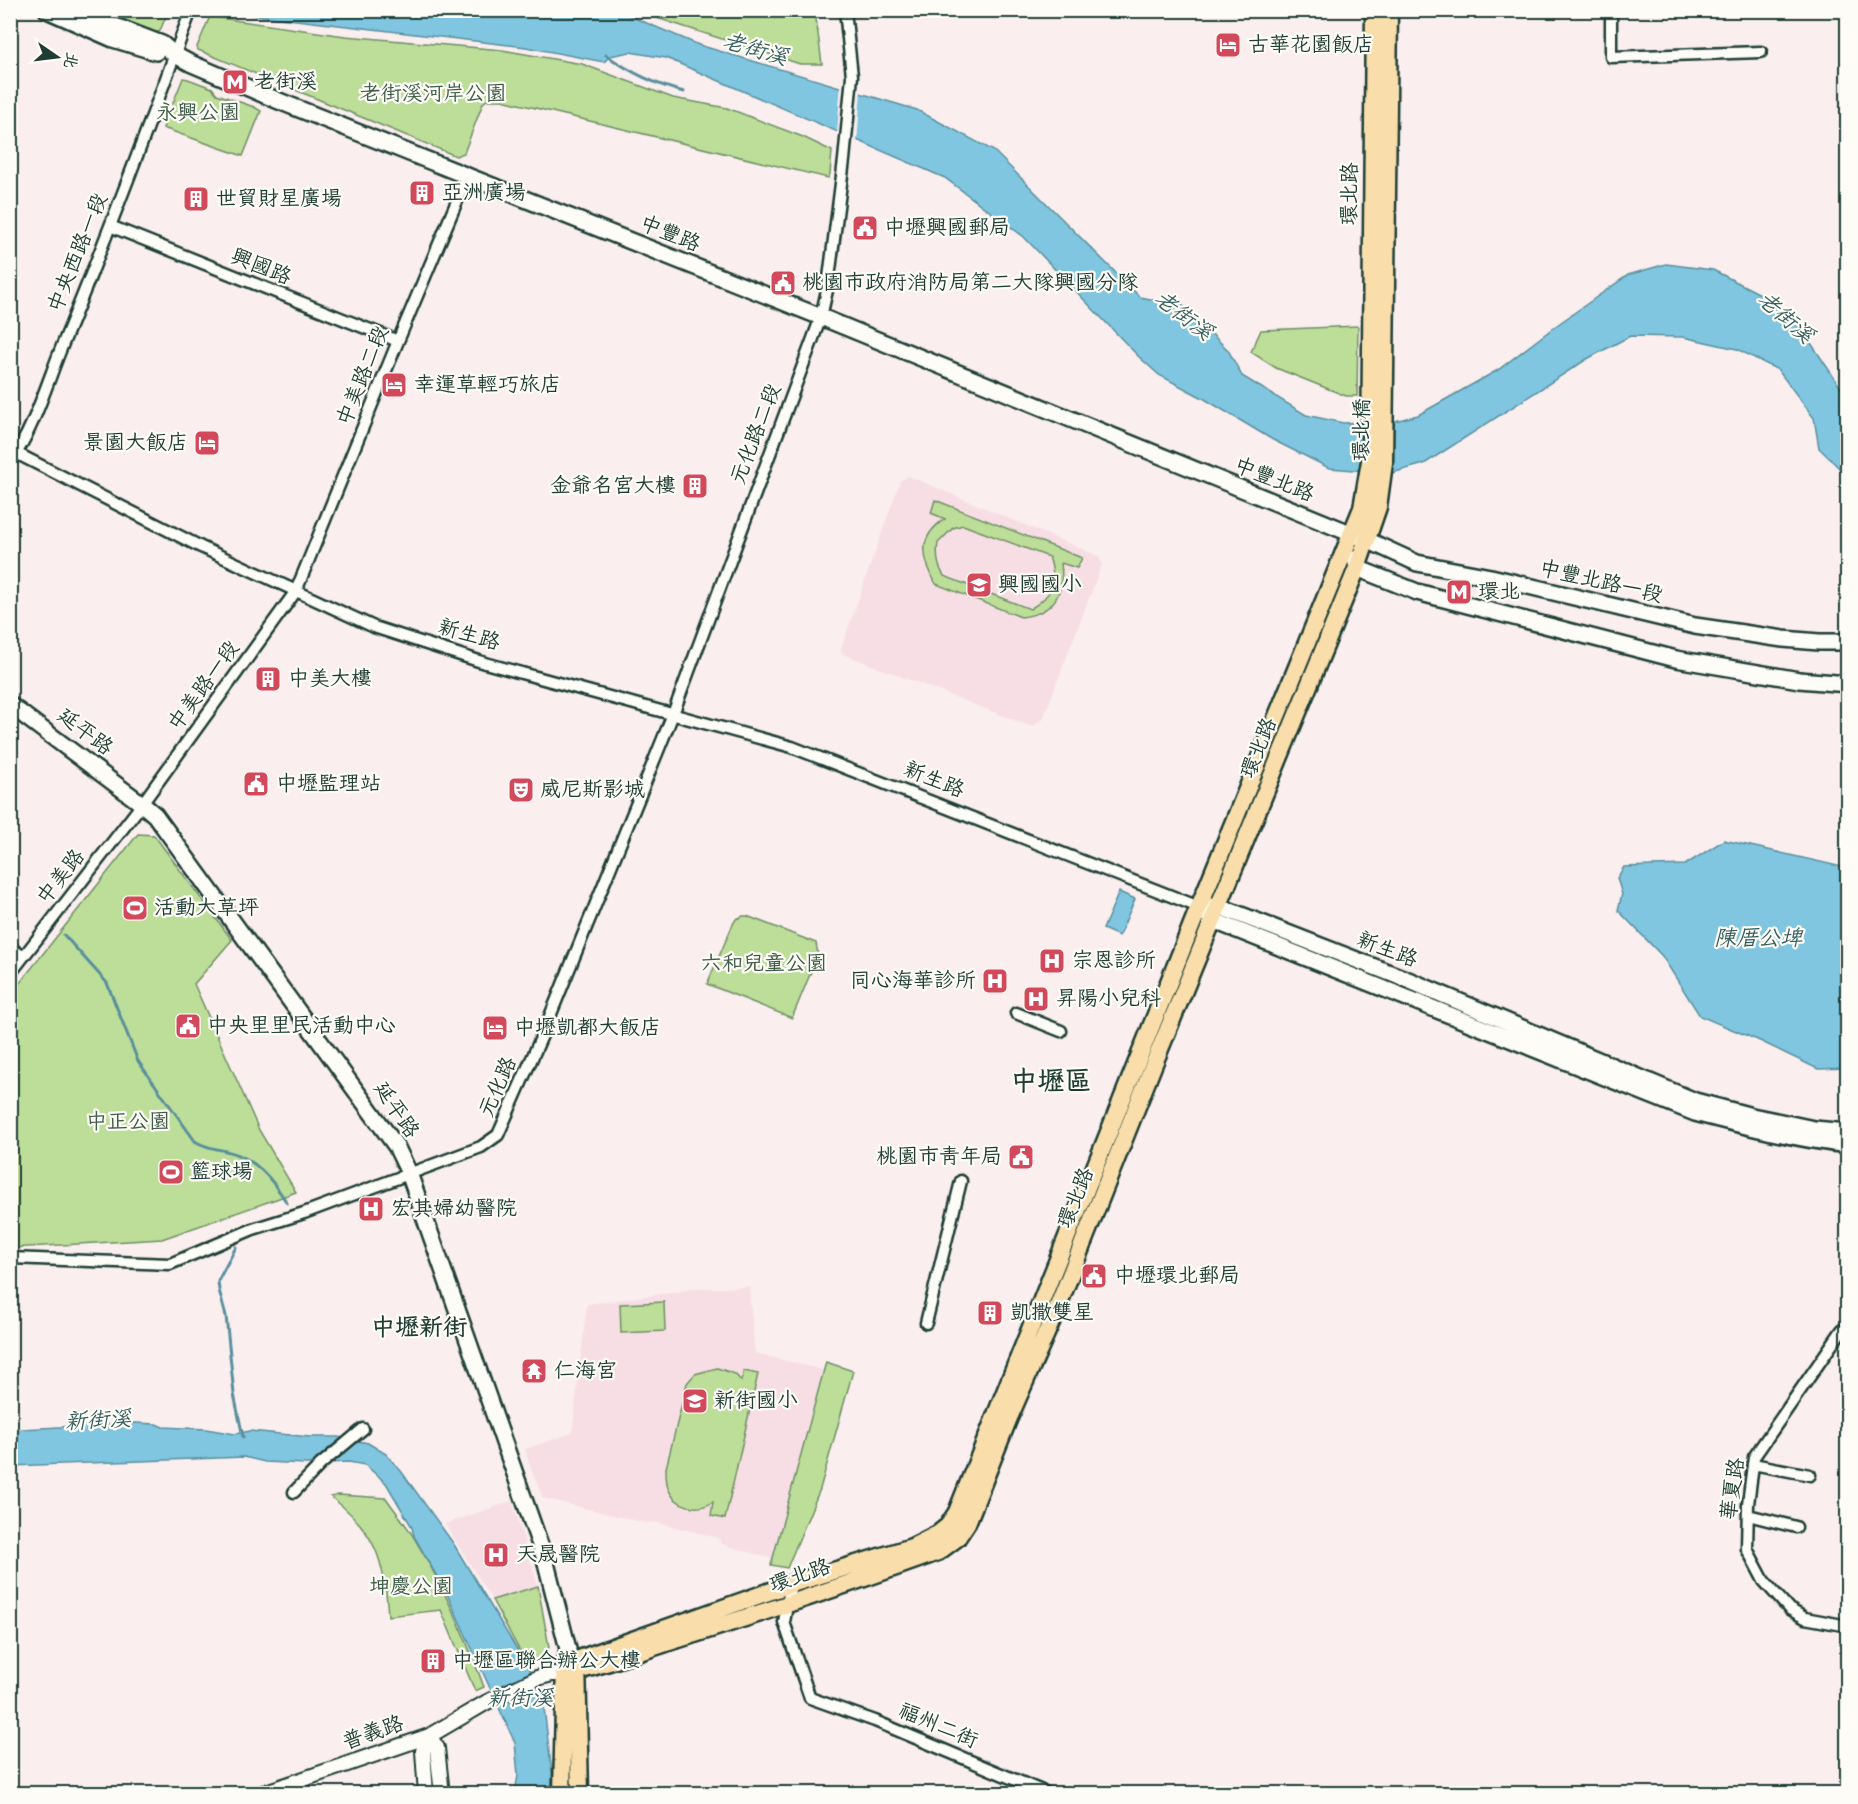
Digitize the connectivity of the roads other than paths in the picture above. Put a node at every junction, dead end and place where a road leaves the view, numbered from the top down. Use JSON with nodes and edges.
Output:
{"nodes":[{"id":1,"x":47,"y":10,"type":"edge"},
{"id":2,"x":73,"y":10,"type":"edge"},
{"id":3,"x":845,"y":10,"type":"edge"},
{"id":4,"x":1374,"y":10,"type":"edge"},
{"id":5,"x":1389,"y":10,"type":"edge"},
{"id":6,"x":1611,"y":10,"type":"edge"},
{"id":7,"x":190,"y":12,"type":"edge"},
{"id":8,"x":1761,"y":52,"type":"dead end"},
{"id":9,"x":175,"y":55,"type":"junction"},
{"id":10,"x":468,"y":175,"type":"junction"},
{"id":11,"x":110,"y":226,"type":"junction"},
{"id":12,"x":821,"y":317,"type":"junction"},
{"id":13,"x":398,"y":341,"type":"junction"},
{"id":14,"x":1378,"y":378,"type":"junction"},
{"id":15,"x":1150,"y":452,"type":"joint"},
{"id":16,"x":13,"y":455,"type":"edge"},
{"id":17,"x":1375,"y":484,"type":"joint"},
{"id":18,"x":1359,"y":537,"type":"junction"},
{"id":19,"x":1357,"y":568,"type":"junction"},
{"id":20,"x":296,"y":591,"type":"junction"},
{"id":21,"x":1848,"y":642,"type":"edge"},
{"id":22,"x":1848,"y":684,"type":"edge"},
{"id":23,"x":10,"y":705,"type":"edge"},
{"id":24,"x":673,"y":714,"type":"junction"},
{"id":25,"x":142,"y":804,"type":"junction"},
{"id":26,"x":1199,"y":907,"type":"junction"},
{"id":27,"x":1215,"y":913,"type":"junction"},
{"id":28,"x":10,"y":947,"type":"edge"},
{"id":29,"x":23,"y":957,"type":"junction"},
{"id":30,"x":10,"y":974,"type":"edge"},
{"id":31,"x":1016,"y":1013,"type":"dead end"},
{"id":32,"x":1061,"y":1031,"type":"dead end"},
{"id":33,"x":1145,"y":1063,"type":"junction"},
{"id":34,"x":1848,"y":1132,"type":"edge"},
{"id":35,"x":1848,"y":1145,"type":"edge"},
{"id":36,"x":409,"y":1173,"type":"junction"},
{"id":37,"x":961,"y":1181,"type":"dead end"},
{"id":38,"x":1082,"y":1223,"type":"junction"},
{"id":39,"x":10,"y":1258,"type":"edge"},
{"id":40,"x":926,"y":1323,"type":"dead end"},
{"id":41,"x":1848,"y":1328,"type":"edge"},
{"id":42,"x":363,"y":1429,"type":"dead end"},
{"id":43,"x":1753,"y":1464,"type":"junction"},
{"id":44,"x":1810,"y":1475,"type":"dead end"},
{"id":45,"x":294,"y":1492,"type":"dead end"},
{"id":46,"x":1748,"y":1515,"type":"junction"},
{"id":47,"x":1796,"y":1527,"type":"dead end"},
{"id":48,"x":791,"y":1584,"type":"junction"},
{"id":49,"x":787,"y":1605,"type":"junction"},
{"id":50,"x":1848,"y":1626,"type":"edge"},
{"id":51,"x":567,"y":1665,"type":"junction"},
{"id":52,"x":429,"y":1736,"type":"junction"},
{"id":53,"x":260,"y":1794,"type":"edge"},
{"id":54,"x":426,"y":1794,"type":"edge"},
{"id":55,"x":442,"y":1794,"type":"edge"},
{"id":56,"x":562,"y":1794,"type":"edge"},
{"id":57,"x":580,"y":1794,"type":"edge"},
{"id":58,"x":1049,"y":1794,"type":"edge"}],
"edges":[{"from":1,"to":9,"type":"main road","name":"中豐路"},
{"from":2,"to":9,"type":"main road","name":"中豐路"},
{"from":3,"to":12,"type":"street","name":"元化路二段"},
{"from":4,"to":14,"type":"main road","name":"環北路"},
{"from":5,"to":14,"type":"main road","name":"環北路"},
{"from":6,"to":8,"type":"street"},
{"from":7,"to":9,"type":"street","name":"中央西路一段"},
{"from":9,"to":10,"type":"main road","name":"中豐路"},
{"from":9,"to":11,"type":"street","name":"中央西路一段"},
{"from":10,"to":12,"type":"main road","name":"中豐路"},
{"from":10,"to":13,"type":"street","name":"中美路二段"},
{"from":11,"to":13,"type":"street","name":"興國路"},
{"from":11,"to":16,"type":"street","name":"中央西路一段"},
{"from":12,"to":15,"type":"main road","name":"中豐路"},
{"from":12,"to":24,"type":"street","name":"元化路二段"},
{"from":13,"to":20,"type":"street","name":"中美路二段"},
{"from":14,"to":17,"type":"main road","name":"環北橋"},
{"from":15,"to":18,"type":"main road","name":"中豐北路"},
{"from":16,"to":20,"type":"street","name":"新生路"},
{"from":17,"to":18,"type":"main road","name":"環北路"},
{"from":18,"to":19,"type":"main road","name":"環北路"},
{"from":18,"to":21,"type":"main road","name":"中豐北路一段"},
{"from":18,"to":26,"type":"main road","name":"環北路"},
{"from":19,"to":22,"type":"main road"},
{"from":19,"to":27,"type":"main road","name":"環北路"},
{"from":20,"to":24,"type":"street","name":"新生路"},
{"from":20,"to":25,"type":"street","name":"中美路一段"},
{"from":23,"to":25,"type":"main road","name":"延平路"},
{"from":24,"to":26,"type":"street","name":"新生路"},
{"from":24,"to":36,"type":"street","name":"元化路"},
{"from":25,"to":29,"type":"street","name":"中美路"},
{"from":25,"to":36,"type":"main road","name":"延平路"},
{"from":26,"to":27,"type":"main road","name":"新生路"},
{"from":26,"to":33,"type":"main road","name":"環北路"},
{"from":27,"to":33,"type":"main road","name":"環北路"},
{"from":27,"to":34,"type":"main road","name":"新生路"},
{"from":27,"to":35,"type":"main road"},
{"from":28,"to":29,"type":"street"},
{"from":29,"to":30,"type":"street","name":"中美路"},
{"from":31,"to":32,"type":"street"},
{"from":33,"to":38,"type":"main road","name":"環北路"},
{"from":36,"to":39,"type":"street","name":"元化路"},
{"from":36,"to":51,"type":"main road","name":"延平路"},
{"from":37,"to":40,"type":"street"},
{"from":38,"to":48,"type":"main road","name":"環北路"},
{"from":38,"to":49,"type":"main road","name":"環北路"},
{"from":41,"to":43,"type":"street","name":"華夏路"},
{"from":42,"to":45,"type":"street"},
{"from":43,"to":44,"type":"street"},
{"from":43,"to":46,"type":"street","name":"華夏路"},
{"from":46,"to":47,"type":"street"},
{"from":46,"to":50,"type":"street","name":"華夏路"},
{"from":48,"to":49,"type":"street"},
{"from":48,"to":51,"type":"main road","name":"環北路"},
{"from":49,"to":51,"type":"main road","name":"環北路"},
{"from":49,"to":58,"type":"street","name":"福州二街"},
{"from":51,"to":52,"type":"street","name":"普義路"},
{"from":51,"to":56,"type":"main road","name":"延平路"},
{"from":51,"to":57,"type":"main road","name":"延平路"},
{"from":52,"to":53,"type":"street","name":"普義路"},
{"from":52,"to":54,"type":"street"},
{"from":52,"to":55,"type":"street"}]}
